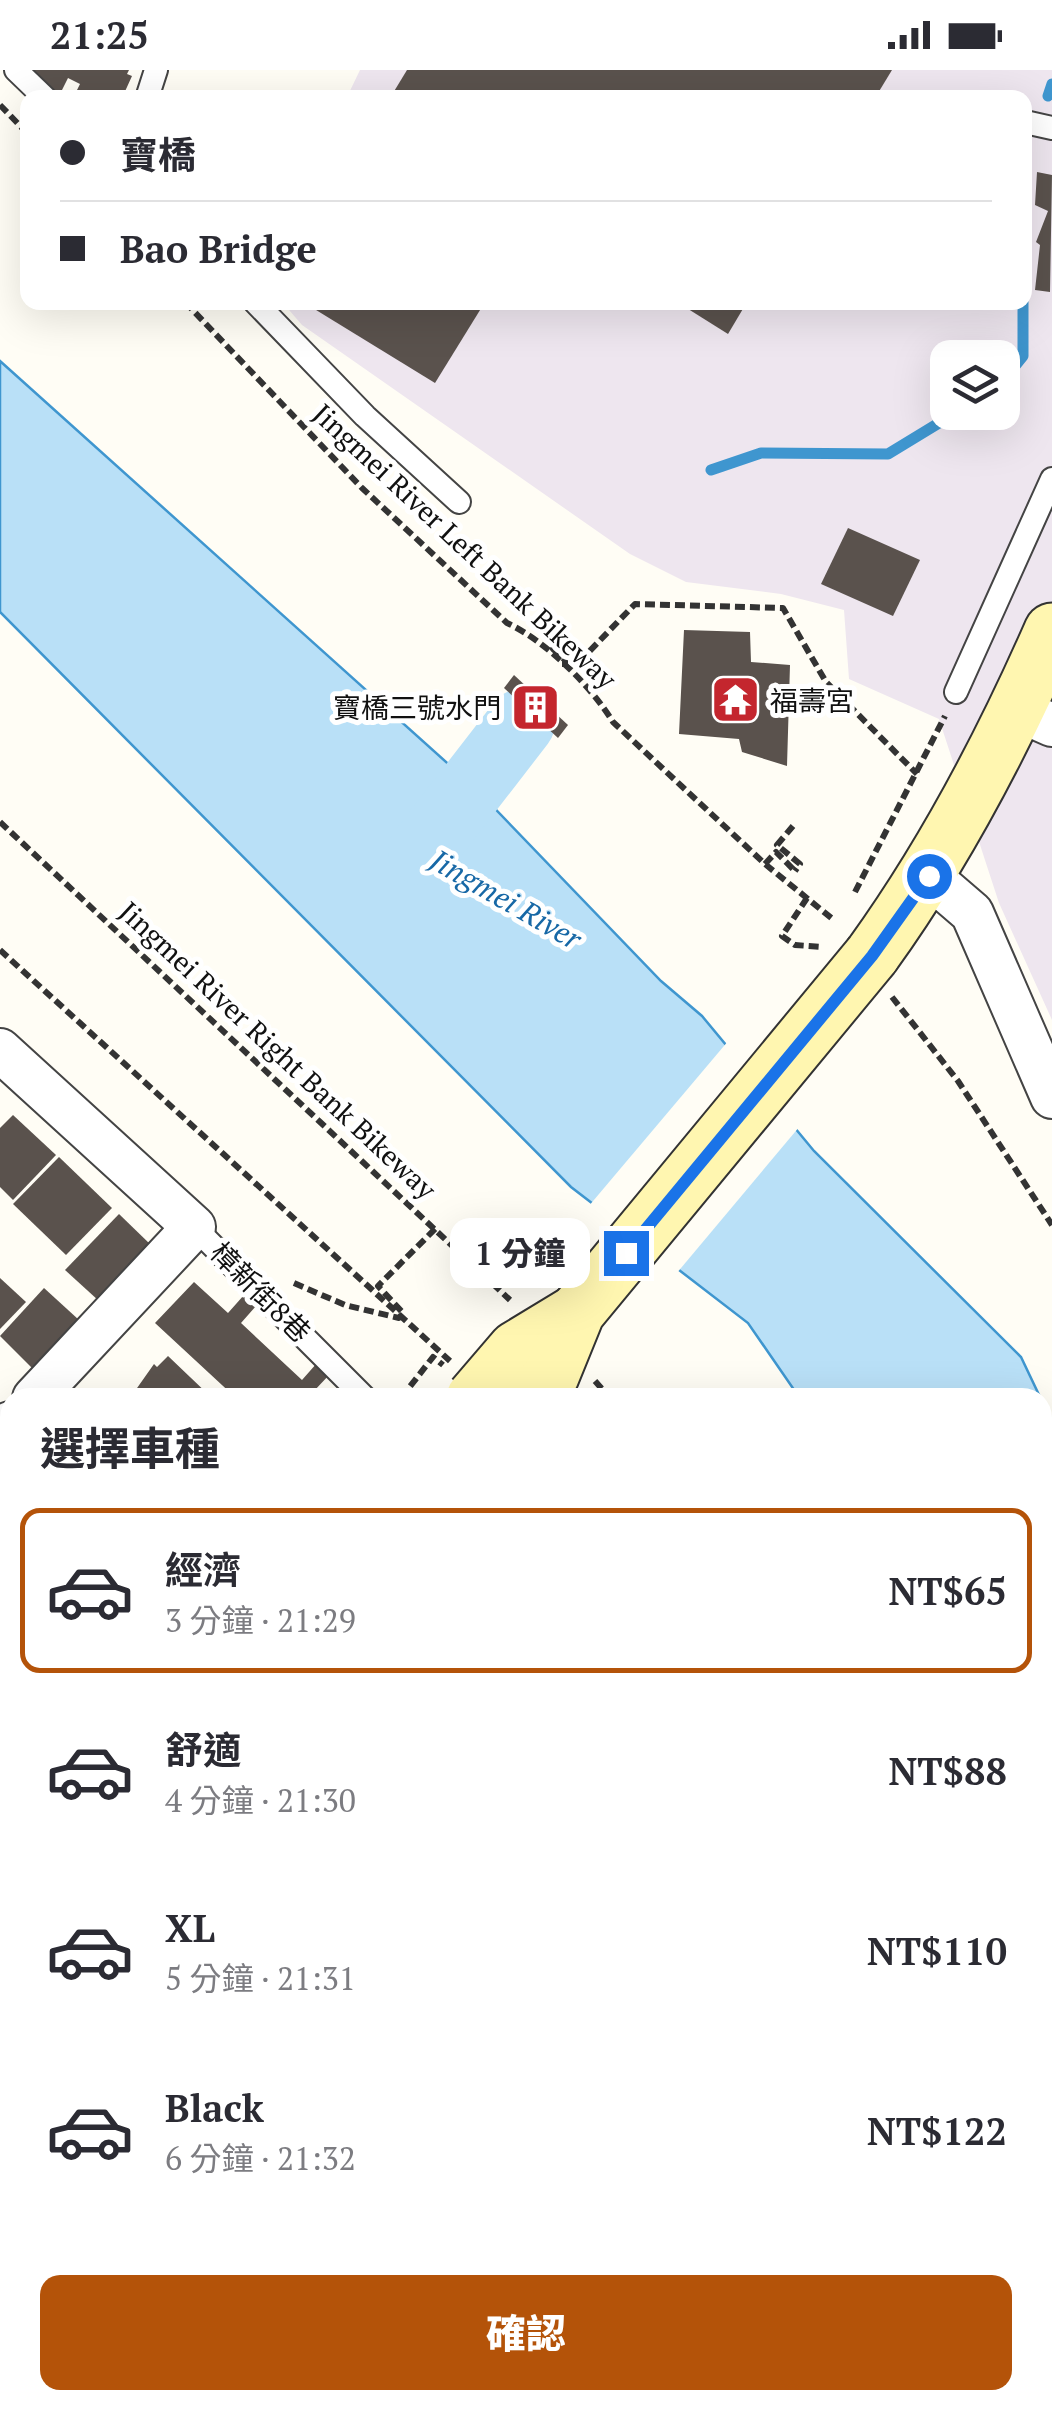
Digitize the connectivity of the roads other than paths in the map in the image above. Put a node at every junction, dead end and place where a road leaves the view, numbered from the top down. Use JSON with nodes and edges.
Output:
{"nodes":[{"id":1,"x":16,"y":70,"type":"edge"},
{"id":2,"x":37,"y":90,"type":"edge"},
{"id":3,"x":263,"y":310,"type":"edge"},
{"id":4,"x":1052,"y":480,"type":"edge"},
{"id":5,"x":459,"y":502,"type":"dead end"},
{"id":6,"x":1052,"y":630,"type":"edge"},
{"id":7,"x":956,"y":692,"type":"road end"},
{"id":8,"x":1035,"y":717,"type":"edge"},
{"id":9,"x":929,"y":876,"type":"junction"},
{"id":10,"x":0,"y":1050,"type":"edge"},
{"id":11,"x":1052,"y":1097,"type":"edge"},
{"id":12,"x":209,"y":1240,"type":"junction"},
{"id":13,"x":577,"y":1312,"type":"junction"},
{"id":14,"x":463,"y":1380,"type":"edge"},
{"id":15,"x":45,"y":1388,"type":"edge"},
{"id":16,"x":355,"y":1388,"type":"edge"},
{"id":17,"x":541,"y":1388,"type":"edge"}],
"edges":[{"from":1,"to":2,"type":"lane"},
{"from":3,"to":5,"type":"lane"},
{"from":4,"to":7,"type":"lane"},
{"from":6,"to":8,"type":"street"},
{"from":8,"to":9,"type":"street"},
{"from":9,"to":11,"type":"street"},
{"from":9,"to":13,"type":"street","bridge":true},
{"from":10,"to":12,"type":"street"},
{"from":12,"to":15,"type":"street","name":"樟新街8巷"},
{"from":12,"to":16,"type":"lane","name":"樟新街8巷"},
{"from":13,"to":14,"type":"street","bridge":true},
{"from":13,"to":17,"type":"street","bridge":true}]}
